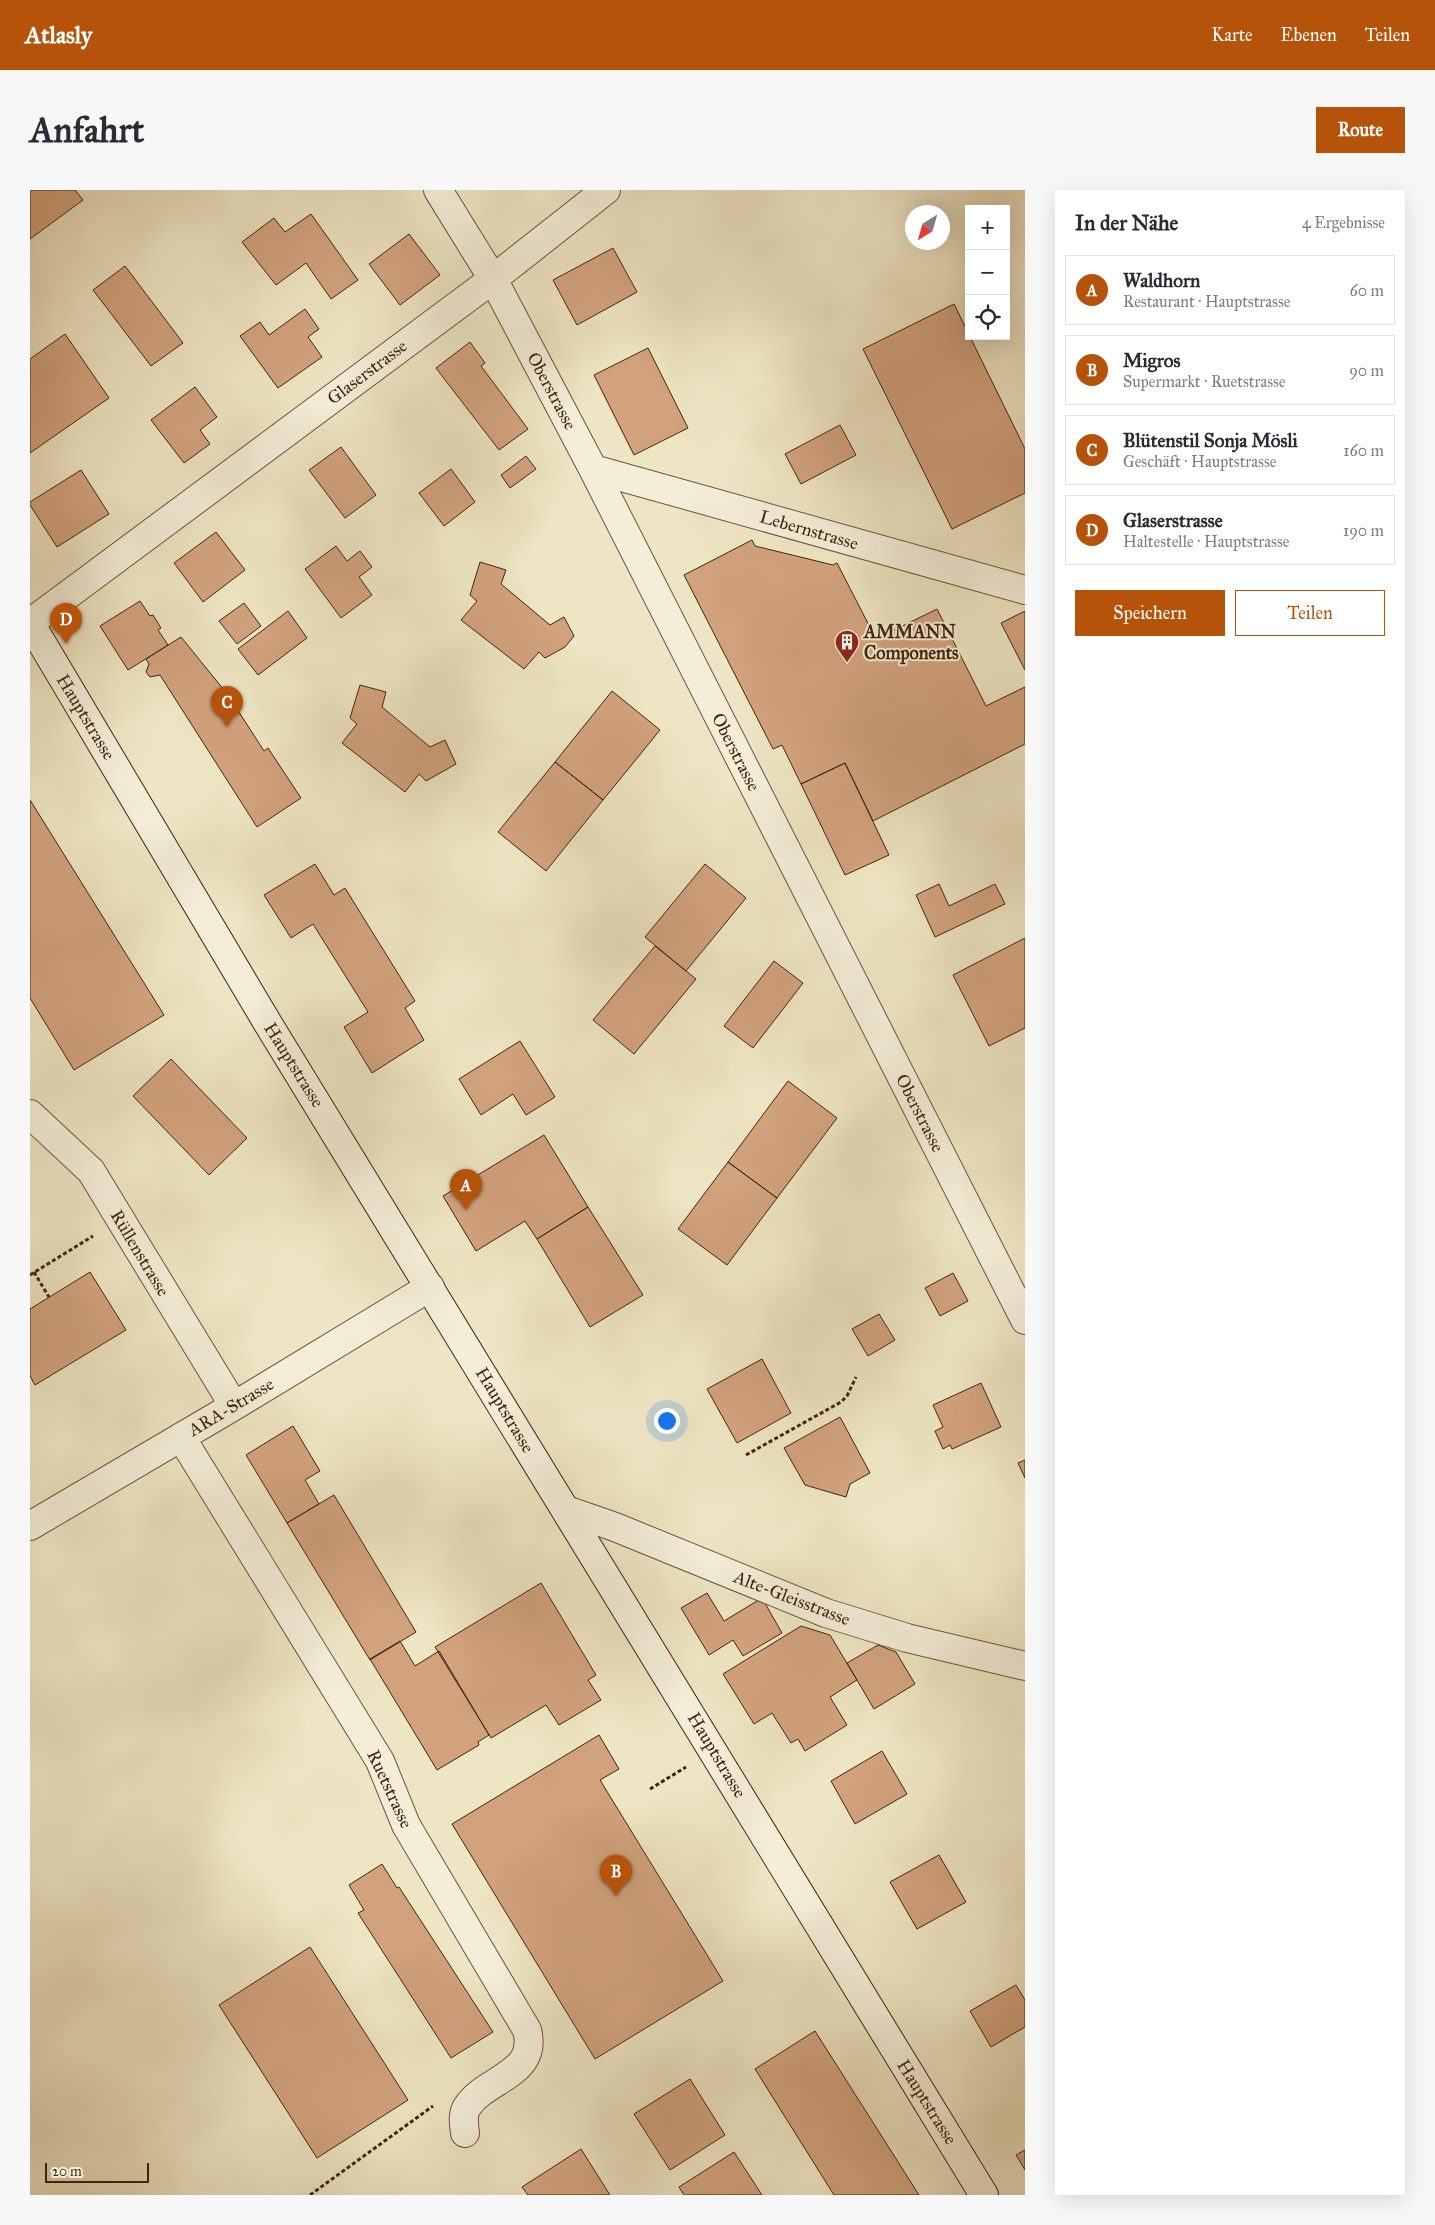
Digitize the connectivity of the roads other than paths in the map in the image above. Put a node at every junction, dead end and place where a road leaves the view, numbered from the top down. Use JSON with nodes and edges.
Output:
{"nodes":[{"id":1,"x":438,"y":190,"type":"edge"},
{"id":2,"x":606,"y":190,"type":"edge"},
{"id":3,"x":493,"y":279,"type":"junction"},
{"id":4,"x":594,"y":469,"type":"junction"},
{"id":5,"x":1025,"y":590,"type":"edge"},
{"id":6,"x":30,"y":623,"type":"edge"},
{"id":7,"x":30,"y":1114,"type":"edge"},
{"id":8,"x":430,"y":1287,"type":"junction"},
{"id":9,"x":1025,"y":1320,"type":"edge"},
{"id":10,"x":234,"y":1406,"type":"junction"},
{"id":11,"x":181,"y":1437,"type":"junction"},
{"id":12,"x":566,"y":1510,"type":"junction"},
{"id":13,"x":30,"y":1526,"type":"edge"},
{"id":14,"x":1025,"y":1666,"type":"edge"},
{"id":15,"x":466,"y":2120,"type":"road end"},
{"id":16,"x":984,"y":2195,"type":"edge"}],
"edges":[{"from":1,"to":3,"type":"street","name":"Oberstrasse"},
{"from":2,"to":3,"type":"street","name":"Glaserstrasse"},
{"from":3,"to":4,"type":"street","name":"Oberstrasse"},
{"from":3,"to":6,"type":"street","name":"Glaserstrasse"},
{"from":4,"to":5,"type":"street","name":"Lebernstrasse"},
{"from":4,"to":9,"type":"street","name":"Oberstrasse"},
{"from":6,"to":8,"type":"street","name":"Hauptstrasse"},
{"from":7,"to":10,"type":"street","name":"Rüllenstrasse"},
{"from":8,"to":10,"type":"street","name":"ARA-Strasse"},
{"from":8,"to":12,"type":"street","name":"Hauptstrasse"},
{"from":10,"to":11,"type":"street","name":"ARA-Strasse"},
{"from":11,"to":13,"type":"street","name":"ARA-Strasse"},
{"from":11,"to":15,"type":"street","name":"Ruetstrasse"},
{"from":12,"to":14,"type":"street","name":"Alte-Gleisstrasse"},
{"from":12,"to":16,"type":"street","name":"Hauptstrasse"}]}
